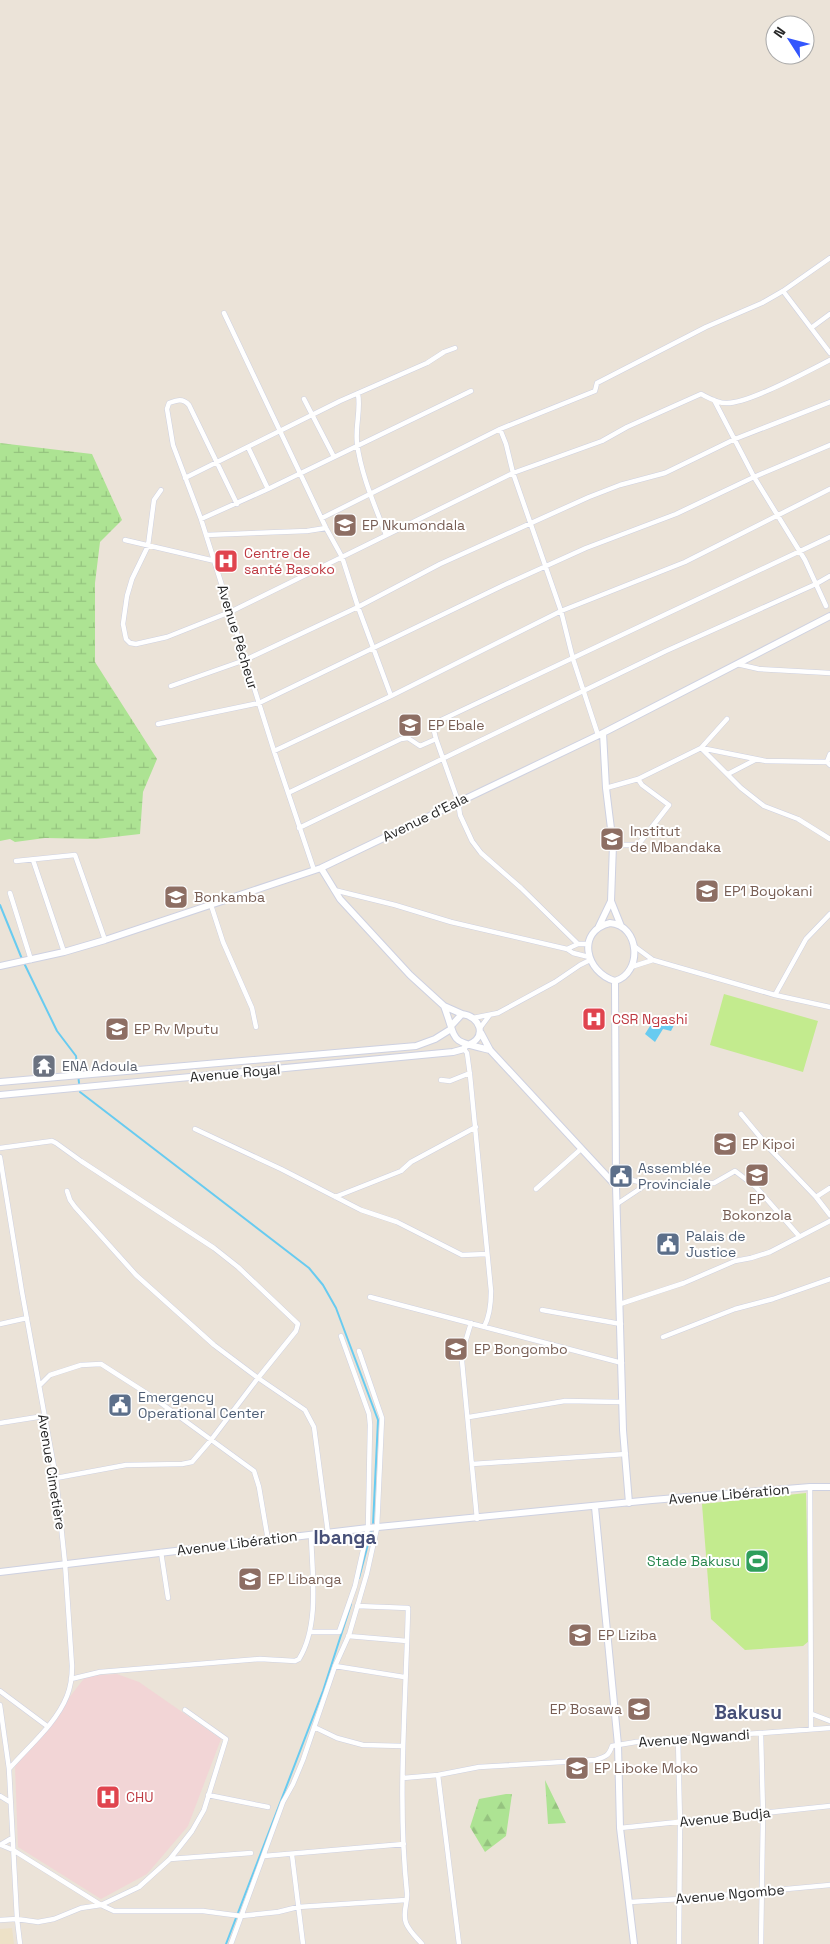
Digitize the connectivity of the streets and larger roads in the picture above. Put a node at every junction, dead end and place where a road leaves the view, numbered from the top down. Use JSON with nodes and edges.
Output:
{"nodes":[{"id":1,"x":830,"y":258,"type":"edge"},
{"id":2,"x":783,"y":291,"type":"junction"},
{"id":3,"x":224,"y":313,"type":"dead end"},
{"id":4,"x":830,"y":314,"type":"edge"},
{"id":5,"x":811,"y":328,"type":"junction"},
{"id":6,"x":455,"y":348,"type":"dead end"},
{"id":7,"x":830,"y":353,"type":"edge"},
{"id":8,"x":830,"y":360,"type":"edge"},
{"id":9,"x":471,"y":391,"type":"dead end"},
{"id":10,"x":358,"y":394,"type":"junction"},
{"id":11,"x":304,"y":399,"type":"dead end"},
{"id":12,"x":714,"y":400,"type":"junction"},
{"id":13,"x":830,"y":402,"type":"edge"},
{"id":14,"x":313,"y":415,"type":"junction"},
{"id":15,"x":500,"y":429,"type":"junction"},
{"id":16,"x":280,"y":431,"type":"junction"},
{"id":17,"x":735,"y":439,"type":"junction"},
{"id":18,"x":830,"y":445,"type":"edge"},
{"id":19,"x":358,"y":446,"type":"junction"},
{"id":20,"x":248,"y":447,"type":"junction"},
{"id":21,"x":334,"y":457,"type":"junction"},
{"id":22,"x":216,"y":462,"type":"junction"},
{"id":23,"x":301,"y":473,"type":"junction"},
{"id":24,"x":513,"y":473,"type":"junction"},
{"id":25,"x":754,"y":477,"type":"junction"},
{"id":26,"x":185,"y":478,"type":"junction"},
{"id":27,"x":268,"y":489,"type":"junction"},
{"id":28,"x":830,"y":489,"type":"edge"},
{"id":29,"x":161,"y":490,"type":"dead end"},
{"id":30,"x":370,"y":493,"type":"junction"},
{"id":31,"x":237,"y":504,"type":"junction"},
{"id":32,"x":777,"y":516,"type":"junction"},
{"id":33,"x":322,"y":518,"type":"junction"},
{"id":34,"x":202,"y":519,"type":"junction"},
{"id":35,"x":531,"y":522,"type":"junction"},
{"id":36,"x":326,"y":528,"type":"junction"},
{"id":37,"x":206,"y":535,"type":"junction"},
{"id":38,"x":386,"y":535,"type":"junction"},
{"id":39,"x":830,"y":537,"type":"edge"},
{"id":40,"x":125,"y":540,"type":"dead end"},
{"id":41,"x":148,"y":546,"type":"junction"},
{"id":42,"x":798,"y":552,"type":"junction"},
{"id":43,"x":342,"y":557,"type":"junction"},
{"id":44,"x":215,"y":561,"type":"junction"},
{"id":45,"x":546,"y":567,"type":"junction"},
{"id":46,"x":830,"y":576,"type":"edge"},
{"id":47,"x":816,"y":584,"type":"junction"},
{"id":48,"x":829,"y":606,"type":"edge"},
{"id":49,"x":358,"y":607,"type":"junction"},
{"id":50,"x":561,"y":611,"type":"junction"},
{"id":51,"x":230,"y":612,"type":"junction"},
{"id":52,"x":830,"y":616,"type":"edge"},
{"id":53,"x":374,"y":649,"type":"junction"},
{"id":54,"x":573,"y":659,"type":"junction"},
{"id":55,"x":245,"y":660,"type":"junction"},
{"id":56,"x":736,"y":664,"type":"junction"},
{"id":57,"x":830,"y":673,"type":"edge"},
{"id":58,"x":170,"y":686,"type":"dead end"},
{"id":59,"x":584,"y":692,"type":"junction"},
{"id":60,"x":391,"y":696,"type":"junction"},
{"id":61,"x":259,"y":703,"type":"junction"},
{"id":62,"x":727,"y":719,"type":"dead end"},
{"id":63,"x":158,"y":724,"type":"dead end"},
{"id":64,"x":601,"y":734,"type":"junction"},
{"id":65,"x":436,"y":739,"type":"junction"},
{"id":66,"x":701,"y":748,"type":"junction"},
{"id":67,"x":274,"y":751,"type":"junction"},
{"id":68,"x":830,"y":754,"type":"edge"},
{"id":69,"x":443,"y":760,"type":"junction"},
{"id":70,"x":755,"y":760,"type":"junction"},
{"id":71,"x":828,"y":763,"type":"edge"},
{"id":72,"x":728,"y":774,"type":"junction"},
{"id":73,"x":638,"y":779,"type":"junction"},
{"id":74,"x":606,"y":788,"type":"junction"},
{"id":75,"x":288,"y":793,"type":"junction"},
{"id":76,"x":458,"y":802,"type":"junction"},
{"id":77,"x":299,"y":828,"type":"junction"},
{"id":78,"x":830,"y":839,"type":"edge"},
{"id":79,"x":613,"y":845,"type":"junction"},
{"id":80,"x":34,"y":860,"type":"junction"},
{"id":81,"x":16,"y":861,"type":"dead end"},
{"id":82,"x":317,"y":869,"type":"junction"},
{"id":83,"x":334,"y":890,"type":"junction"},
{"id":84,"x":10,"y":893,"type":"dead end"},
{"id":85,"x":611,"y":901,"type":"junction"},
{"id":86,"x":211,"y":905,"type":"junction"},
{"id":87,"x":830,"y":914,"type":"edge"},
{"id":88,"x":599,"y":926,"type":"junction"},
{"id":89,"x":621,"y":926,"type":"junction"},
{"id":90,"x":105,"y":940,"type":"junction"},
{"id":91,"x":578,"y":944,"type":"junction"},
{"id":92,"x":589,"y":944,"type":"junction"},
{"id":93,"x":634,"y":946,"type":"junction"},
{"id":94,"x":567,"y":949,"type":"junction"},
{"id":95,"x":64,"y":952,"type":"junction"},
{"id":96,"x":589,"y":959,"type":"junction"},
{"id":97,"x":29,"y":960,"type":"junction"},
{"id":98,"x":653,"y":960,"type":"junction"},
{"id":99,"x":0,"y":966,"type":"edge"},
{"id":100,"x":631,"y":967,"type":"junction"},
{"id":101,"x":615,"y":981,"type":"junction"},
{"id":102,"x":776,"y":995,"type":"junction"},
{"id":103,"x":444,"y":1006,"type":"junction"},
{"id":104,"x":830,"y":1007,"type":"edge"},
{"id":105,"x":462,"y":1014,"type":"junction"},
{"id":106,"x":489,"y":1016,"type":"junction"},
{"id":107,"x":473,"y":1018,"type":"junction"},
{"id":108,"x":256,"y":1027,"type":"dead end"},
{"id":109,"x":451,"y":1027,"type":"junction"},
{"id":110,"x":481,"y":1030,"type":"junction"},
{"id":111,"x":466,"y":1046,"type":"junction"},
{"id":112,"x":490,"y":1050,"type":"junction"},
{"id":113,"x":470,"y":1073,"type":"junction"},
{"id":114,"x":441,"y":1080,"type":"dead end"},
{"id":115,"x":0,"y":1082,"type":"edge"},
{"id":116,"x":0,"y":1095,"type":"edge"},
{"id":117,"x":741,"y":1114,"type":"dead end"},
{"id":118,"x":476,"y":1127,"type":"junction"},
{"id":119,"x":195,"y":1130,"type":"dead end"},
{"id":120,"x":0,"y":1148,"type":"edge"},
{"id":121,"x":581,"y":1149,"type":"junction"},
{"id":122,"x":0,"y":1157,"type":"edge"},
{"id":123,"x":616,"y":1176,"type":"junction"},
{"id":124,"x":648,"y":1184,"type":"junction"},
{"id":125,"x":616,"y":1186,"type":"junction"},
{"id":126,"x":830,"y":1188,"type":"edge"},
{"id":127,"x":536,"y":1189,"type":"dead end"},
{"id":128,"x":67,"y":1191,"type":"dead end"},
{"id":129,"x":335,"y":1197,"type":"junction"},
{"id":130,"x":816,"y":1198,"type":"junction"},
{"id":131,"x":617,"y":1204,"type":"junction"},
{"id":132,"x":829,"y":1218,"type":"edge"},
{"id":133,"x":798,"y":1236,"type":"junction"},
{"id":134,"x":487,"y":1254,"type":"junction"},
{"id":135,"x":830,"y":1279,"type":"edge"},
{"id":136,"x":370,"y":1297,"type":"dead end"},
{"id":137,"x":620,"y":1304,"type":"junction"},
{"id":138,"x":542,"y":1310,"type":"dead end"},
{"id":139,"x":27,"y":1318,"type":"junction"},
{"id":140,"x":471,"y":1323,"type":"junction"},
{"id":141,"x":0,"y":1324,"type":"edge"},
{"id":142,"x":621,"y":1324,"type":"junction"},
{"id":143,"x":484,"y":1328,"type":"junction"},
{"id":144,"x":341,"y":1336,"type":"dead end"},
{"id":145,"x":663,"y":1337,"type":"dead end"},
{"id":146,"x":359,"y":1352,"type":"dead end"},
{"id":147,"x":622,"y":1363,"type":"junction"},
{"id":148,"x":37,"y":1371,"type":"junction"},
{"id":149,"x":50,"y":1375,"type":"junction"},
{"id":150,"x":258,"y":1378,"type":"junction"},
{"id":151,"x":40,"y":1385,"type":"junction"},
{"id":152,"x":622,"y":1402,"type":"junction"},
{"id":153,"x":44,"y":1416,"type":"junction"},
{"id":154,"x":469,"y":1417,"type":"junction"},
{"id":155,"x":0,"y":1423,"type":"edge"},
{"id":156,"x":211,"y":1440,"type":"junction"},
{"id":157,"x":626,"y":1454,"type":"junction"},
{"id":158,"x":472,"y":1464,"type":"junction"},
{"id":159,"x":56,"y":1478,"type":"junction"},
{"id":160,"x":810,"y":1487,"type":"junction"},
{"id":161,"x":830,"y":1487,"type":"edge"},
{"id":162,"x":629,"y":1503,"type":"junction"},
{"id":163,"x":594,"y":1507,"type":"junction"},
{"id":164,"x":478,"y":1519,"type":"junction"},
{"id":165,"x":373,"y":1528,"type":"junction"},
{"id":166,"x":328,"y":1533,"type":"junction"},
{"id":167,"x":311,"y":1535,"type":"junction"},
{"id":168,"x":268,"y":1540,"type":"junction"},
{"id":169,"x":161,"y":1552,"type":"junction"},
{"id":170,"x":65,"y":1563,"type":"junction"},
{"id":171,"x":0,"y":1572,"type":"edge"},
{"id":172,"x":168,"y":1598,"type":"dead end"},
{"id":173,"x":357,"y":1606,"type":"junction"},
{"id":174,"x":310,"y":1632,"type":"junction"},
{"id":175,"x":348,"y":1636,"type":"junction"},
{"id":176,"x":407,"y":1641,"type":"junction"},
{"id":177,"x":335,"y":1666,"type":"junction"},
{"id":178,"x":404,"y":1677,"type":"junction"},
{"id":179,"x":72,"y":1679,"type":"junction"},
{"id":180,"x":1,"y":1694,"type":"edge"},
{"id":181,"x":0,"y":1705,"type":"edge"},
{"id":182,"x":185,"y":1710,"type":"dead end"},
{"id":183,"x":812,"y":1714,"type":"junction"},
{"id":184,"x":830,"y":1721,"type":"edge"},
{"id":185,"x":47,"y":1726,"type":"junction"},
{"id":186,"x":314,"y":1727,"type":"junction"},
{"id":187,"x":830,"y":1728,"type":"edge"},
{"id":188,"x":811,"y":1729,"type":"junction"},
{"id":189,"x":761,"y":1734,"type":"junction"},
{"id":190,"x":678,"y":1738,"type":"junction"},
{"id":191,"x":618,"y":1745,"type":"junction"},
{"id":192,"x":403,"y":1746,"type":"junction"},
{"id":193,"x":9,"y":1769,"type":"junction"},
{"id":194,"x":438,"y":1775,"type":"junction"},
{"id":195,"x":403,"y":1778,"type":"junction"},
{"id":196,"x":208,"y":1795,"type":"junction"},
{"id":197,"x":0,"y":1796,"type":"edge"},
{"id":198,"x":10,"y":1802,"type":"junction"},
{"id":199,"x":830,"y":1806,"type":"edge"},
{"id":200,"x":268,"y":1807,"type":"dead end"},
{"id":201,"x":763,"y":1813,"type":"junction"},
{"id":202,"x":680,"y":1822,"type":"junction"},
{"id":203,"x":620,"y":1828,"type":"junction"},
{"id":204,"x":12,"y":1838,"type":"junction"},
{"id":205,"x":404,"y":1844,"type":"junction"},
{"id":206,"x":0,"y":1845,"type":"edge"},
{"id":207,"x":13,"y":1850,"type":"junction"},
{"id":208,"x":251,"y":1853,"type":"dead end"},
{"id":209,"x":292,"y":1854,"type":"junction"},
{"id":210,"x":264,"y":1856,"type":"junction"},
{"id":211,"x":170,"y":1859,"type":"junction"},
{"id":212,"x":830,"y":1885,"type":"edge"},
{"id":213,"x":761,"y":1891,"type":"junction"},
{"id":214,"x":680,"y":1899,"type":"junction"},
{"id":215,"x":406,"y":1900,"type":"junction"},
{"id":216,"x":630,"y":1902,"type":"junction"},
{"id":217,"x":101,"y":1905,"type":"junction"},
{"id":218,"x":298,"y":1907,"type":"junction"},
{"id":219,"x":241,"y":1916,"type":"junction"},
{"id":220,"x":17,"y":1919,"type":"junction"},
{"id":221,"x":0,"y":1920,"type":"edge"},
{"id":222,"x":20,"y":1944,"type":"edge"},
{"id":223,"x":231,"y":1944,"type":"edge"},
{"id":224,"x":303,"y":1944,"type":"edge"},
{"id":225,"x":422,"y":1944,"type":"edge"},
{"id":226,"x":459,"y":1944,"type":"edge"},
{"id":227,"x":634,"y":1944,"type":"edge"},
{"id":228,"x":679,"y":1944,"type":"edge"},
{"id":229,"x":761,"y":1944,"type":"edge"}],
"edges":[{"from":1,"to":2,"type":"street"},
{"from":2,"to":5,"type":"street"},
{"from":2,"to":15,"type":"street"},
{"from":3,"to":16,"type":"street"},
{"from":4,"to":5,"type":"street"},
{"from":5,"to":7,"type":"street"},
{"from":6,"to":10,"type":"street"},
{"from":8,"to":12,"type":"street"},
{"from":9,"to":19,"type":"street"},
{"from":10,"to":14,"type":"street"},
{"from":10,"to":19,"type":"street"},
{"from":11,"to":14,"type":"street"},
{"from":12,"to":17,"type":"street"},
{"from":12,"to":24,"type":"street"},
{"from":13,"to":17,"type":"street"},
{"from":14,"to":16,"type":"street"},
{"from":14,"to":21,"type":"street"},
{"from":15,"to":24,"type":"street"},
{"from":15,"to":30,"type":"street"},
{"from":16,"to":20,"type":"street"},
{"from":16,"to":23,"type":"street"},
{"from":17,"to":25,"type":"street"},
{"from":17,"to":35,"type":"street"},
{"from":18,"to":25,"type":"street"},
{"from":19,"to":21,"type":"street"},
{"from":19,"to":30,"type":"street"},
{"from":20,"to":22,"type":"street"},
{"from":20,"to":27,"type":"street"},
{"from":21,"to":23,"type":"street"},
{"from":22,"to":26,"type":"street"},
{"from":22,"to":26,"type":"street","name":"Avenue Pêcheur"},
{"from":22,"to":31,"type":"street"},
{"from":23,"to":27,"type":"street"},
{"from":23,"to":33,"type":"street"},
{"from":24,"to":35,"type":"street"},
{"from":24,"to":38,"type":"street"},
{"from":25,"to":32,"type":"street"},
{"from":25,"to":45,"type":"street"},
{"from":26,"to":34,"type":"street","name":"Avenue Pêcheur"},
{"from":27,"to":31,"type":"street"},
{"from":28,"to":32,"type":"street"},
{"from":29,"to":41,"type":"street"},
{"from":30,"to":33,"type":"street"},
{"from":30,"to":38,"type":"street"},
{"from":31,"to":34,"type":"street"},
{"from":32,"to":42,"type":"street"},
{"from":32,"to":50,"type":"street"},
{"from":33,"to":36,"type":"street"},
{"from":34,"to":37,"type":"street","name":"Avenue Pêcheur"},
{"from":35,"to":45,"type":"street"},
{"from":35,"to":49,"type":"street"},
{"from":36,"to":37,"type":"street"},
{"from":36,"to":43,"type":"street"},
{"from":37,"to":44,"type":"street","name":"Avenue Pêcheur"},
{"from":38,"to":43,"type":"street"},
{"from":39,"to":42,"type":"street"},
{"from":40,"to":41,"type":"street"},
{"from":41,"to":44,"type":"street"},
{"from":41,"to":51,"type":"street"},
{"from":42,"to":47,"type":"street"},
{"from":42,"to":54,"type":"street"},
{"from":43,"to":49,"type":"street"},
{"from":43,"to":51,"type":"street"},
{"from":44,"to":51,"type":"street","name":"Avenue Pêcheur"},
{"from":45,"to":50,"type":"street"},
{"from":45,"to":53,"type":"street"},
{"from":46,"to":47,"type":"street"},
{"from":47,"to":48,"type":"street"},
{"from":47,"to":59,"type":"street"},
{"from":49,"to":53,"type":"street"},
{"from":49,"to":55,"type":"street"},
{"from":50,"to":54,"type":"street"},
{"from":50,"to":60,"type":"street"},
{"from":51,"to":55,"type":"street","name":"Avenue Pêcheur"},
{"from":52,"to":56,"type":"street","name":"Avenue d'Eala"},
{"from":53,"to":60,"type":"street"},
{"from":53,"to":61,"type":"street"},
{"from":54,"to":59,"type":"street"},
{"from":54,"to":65,"type":"street"},
{"from":55,"to":58,"type":"street"},
{"from":55,"to":61,"type":"street","name":"Avenue Pêcheur"},
{"from":56,"to":57,"type":"street"},
{"from":56,"to":64,"type":"street","name":"Avenue d'Eala"},
{"from":59,"to":64,"type":"street"},
{"from":59,"to":69,"type":"street"},
{"from":60,"to":67,"type":"street"},
{"from":61,"to":63,"type":"street"},
{"from":61,"to":67,"type":"street","name":"Avenue Pêcheur"},
{"from":62,"to":66,"type":"street"},
{"from":64,"to":74,"type":"street"},
{"from":64,"to":76,"type":"street","name":"Avenue d'Eala"},
{"from":65,"to":69,"type":"street"},
{"from":65,"to":75,"type":"street"},
{"from":66,"to":70,"type":"street"},
{"from":66,"to":72,"type":"street"},
{"from":66,"to":73,"type":"street"},
{"from":67,"to":75,"type":"street","name":"Avenue Pêcheur"},
{"from":68,"to":71,"type":"street"},
{"from":69,"to":76,"type":"street"},
{"from":69,"to":77,"type":"street"},
{"from":70,"to":71,"type":"street"},
{"from":70,"to":72,"type":"street"},
{"from":72,"to":78,"type":"street"},
{"from":73,"to":74,"type":"street"},
{"from":73,"to":79,"type":"street"},
{"from":74,"to":79,"type":"street"},
{"from":75,"to":77,"type":"street","name":"Avenue Pêcheur"},
{"from":76,"to":82,"type":"street","name":"Avenue d'Eala"},
{"from":76,"to":91,"type":"street"},
{"from":77,"to":82,"type":"street","name":"Avenue Pêcheur"},
{"from":79,"to":85,"type":"street"},
{"from":80,"to":81,"type":"street"},
{"from":80,"to":90,"type":"street"},
{"from":80,"to":95,"type":"street"},
{"from":82,"to":83,"type":"street"},
{"from":82,"to":86,"type":"street","name":"Avenue d'Eala"},
{"from":83,"to":94,"type":"street"},
{"from":83,"to":103,"type":"street"},
{"from":84,"to":97,"type":"street"},
{"from":85,"to":88,"type":"street"},
{"from":85,"to":89,"type":"street"},
{"from":86,"to":90,"type":"street","name":"Avenue d'Eala"},
{"from":86,"to":108,"type":"street"},
{"from":87,"to":102,"type":"street"},
{"from":88,"to":89,"type":"street"},
{"from":88,"to":92,"type":"street"},
{"from":89,"to":93,"type":"street"},
{"from":90,"to":95,"type":"street","name":"Avenue d'Eala"},
{"from":91,"to":92,"type":"street"},
{"from":91,"to":94,"type":"street"},
{"from":92,"to":96,"type":"street"},
{"from":93,"to":98,"type":"street"},
{"from":93,"to":100,"type":"street"},
{"from":94,"to":96,"type":"street"},
{"from":95,"to":97,"type":"street","name":"Avenue d'Eala"},
{"from":96,"to":101,"type":"street"},
{"from":96,"to":106,"type":"street"},
{"from":97,"to":99,"type":"street","name":"Avenue d'Eala"},
{"from":98,"to":100,"type":"street"},
{"from":98,"to":102,"type":"street"},
{"from":100,"to":101,"type":"street"},
{"from":101,"to":123,"type":"street"},
{"from":102,"to":104,"type":"street"},
{"from":103,"to":105,"type":"street"},
{"from":103,"to":109,"type":"street"},
{"from":105,"to":107,"type":"street"},
{"from":105,"to":109,"type":"street"},
{"from":106,"to":107,"type":"street"},
{"from":106,"to":110,"type":"street"},
{"from":107,"to":110,"type":"street"},
{"from":109,"to":111,"type":"street"},
{"from":109,"to":115,"type":"street","name":"Avenue Royal"},
{"from":110,"to":111,"type":"street"},
{"from":110,"to":112,"type":"street"},
{"from":111,"to":112,"type":"street"},
{"from":111,"to":113,"type":"street"},
{"from":111,"to":116,"type":"street","name":"Avenue Royal"},
{"from":112,"to":121,"type":"street"},
{"from":113,"to":114,"type":"street"},
{"from":113,"to":118,"type":"street"},
{"from":117,"to":130,"type":"street"},
{"from":118,"to":129,"type":"street"},
{"from":118,"to":134,"type":"street"},
{"from":119,"to":129,"type":"street"},
{"from":120,"to":150,"type":"street"},
{"from":121,"to":125,"type":"street"},
{"from":121,"to":127,"type":"street"},
{"from":122,"to":139,"type":"street","name":"Avenue Cimetière"},
{"from":123,"to":124,"type":"street"},
{"from":123,"to":125,"type":"street"},
{"from":124,"to":131,"type":"street"},
{"from":124,"to":133,"type":"street"},
{"from":125,"to":131,"type":"street"},
{"from":126,"to":130,"type":"street"},
{"from":128,"to":150,"type":"street"},
{"from":129,"to":134,"type":"street"},
{"from":130,"to":132,"type":"street"},
{"from":131,"to":137,"type":"street"},
{"from":132,"to":133,"type":"street"},
{"from":133,"to":137,"type":"street"},
{"from":134,"to":143,"type":"street"},
{"from":135,"to":145,"type":"street"},
{"from":136,"to":140,"type":"street"},
{"from":137,"to":142,"type":"street"},
{"from":138,"to":142,"type":"street"},
{"from":139,"to":141,"type":"street"},
{"from":139,"to":148,"type":"street","name":"Avenue Cimetière"},
{"from":140,"to":143,"type":"street"},
{"from":140,"to":154,"type":"street"},
{"from":142,"to":147,"type":"street"},
{"from":143,"to":147,"type":"street"},
{"from":144,"to":165,"type":"street"},
{"from":146,"to":165,"type":"street"},
{"from":147,"to":152,"type":"street"},
{"from":148,"to":149,"type":"street"},
{"from":148,"to":151,"type":"street","name":"Avenue Cimetière"},
{"from":149,"to":151,"type":"street"},
{"from":149,"to":156,"type":"street"},
{"from":150,"to":156,"type":"street"},
{"from":150,"to":166,"type":"street"},
{"from":151,"to":153,"type":"street","name":"Avenue Cimetière"},
{"from":152,"to":154,"type":"street"},
{"from":152,"to":157,"type":"street"},
{"from":153,"to":155,"type":"street"},
{"from":153,"to":159,"type":"street","name":"Avenue Cimetière"},
{"from":154,"to":158,"type":"street"},
{"from":156,"to":159,"type":"street"},
{"from":156,"to":168,"type":"street"},
{"from":157,"to":158,"type":"street"},
{"from":157,"to":162,"type":"street"},
{"from":158,"to":164,"type":"street"},
{"from":159,"to":170,"type":"street","name":"Avenue Cimetière"},
{"from":160,"to":161,"type":"street","name":"Avenue Libération"},
{"from":160,"to":162,"type":"street","name":"Avenue Libération"},
{"from":160,"to":183,"type":"street"},
{"from":162,"to":163,"type":"street","name":"Avenue Libération"},
{"from":163,"to":164,"type":"street","name":"Avenue Libération"},
{"from":163,"to":191,"type":"street"},
{"from":164,"to":165,"type":"street","name":"Avenue Libération"},
{"from":165,"to":166,"type":"street","name":"Avenue Libération"},
{"from":165,"to":173,"type":"street"},
{"from":165,"to":174,"type":"street"},
{"from":166,"to":167,"type":"street","name":"Avenue Libération"},
{"from":167,"to":168,"type":"street","name":"Avenue Libération"},
{"from":167,"to":174,"type":"street"},
{"from":168,"to":169,"type":"street","name":"Avenue Libération"},
{"from":169,"to":170,"type":"street","name":"Avenue Libération"},
{"from":169,"to":172,"type":"street"},
{"from":170,"to":171,"type":"street","name":"Avenue Libération"},
{"from":170,"to":179,"type":"street","name":"Avenue Cimetière"},
{"from":173,"to":175,"type":"street"},
{"from":173,"to":176,"type":"street"},
{"from":174,"to":179,"type":"street"},
{"from":175,"to":176,"type":"street"},
{"from":175,"to":177,"type":"street"},
{"from":176,"to":178,"type":"street"},
{"from":177,"to":178,"type":"street"},
{"from":177,"to":186,"type":"street"},
{"from":178,"to":192,"type":"street"},
{"from":179,"to":185,"type":"street","name":"Avenue Cimetière"},
{"from":180,"to":185,"type":"street"},
{"from":181,"to":193,"type":"street"},
{"from":182,"to":196,"type":"street"},
{"from":183,"to":184,"type":"street"},
{"from":183,"to":188,"type":"street"},
{"from":185,"to":193,"type":"street","name":"Avenue Cimetière"},
{"from":186,"to":192,"type":"street"},
{"from":186,"to":210,"type":"street"},
{"from":187,"to":188,"type":"street","name":"Avenue Ngwandi"},
{"from":188,"to":189,"type":"street","name":"Avenue Ngwandi"},
{"from":189,"to":190,"type":"street","name":"Avenue Ngwandi"},
{"from":189,"to":201,"type":"street"},
{"from":190,"to":191,"type":"street","name":"Avenue Ngwandi"},
{"from":190,"to":202,"type":"street"},
{"from":191,"to":194,"type":"street"},
{"from":191,"to":203,"type":"street"},
{"from":192,"to":195,"type":"street"},
{"from":193,"to":198,"type":"street"},
{"from":194,"to":195,"type":"street"},
{"from":194,"to":226,"type":"street"},
{"from":195,"to":205,"type":"street"},
{"from":196,"to":200,"type":"street"},
{"from":196,"to":211,"type":"street"},
{"from":197,"to":198,"type":"street"},
{"from":198,"to":204,"type":"street"},
{"from":199,"to":201,"type":"street","name":"Avenue Budja"},
{"from":201,"to":202,"type":"street","name":"Avenue Budja"},
{"from":201,"to":213,"type":"street"},
{"from":202,"to":203,"type":"street","name":"Avenue Budja"},
{"from":202,"to":214,"type":"street"},
{"from":203,"to":216,"type":"street"},
{"from":204,"to":206,"type":"street"},
{"from":204,"to":207,"type":"street"},
{"from":205,"to":209,"type":"street"},
{"from":205,"to":215,"type":"street"},
{"from":206,"to":207,"type":"street"},
{"from":207,"to":217,"type":"street"},
{"from":207,"to":220,"type":"street"},
{"from":208,"to":211,"type":"street"},
{"from":209,"to":210,"type":"street"},
{"from":209,"to":218,"type":"street"},
{"from":210,"to":219,"type":"street"},
{"from":211,"to":217,"type":"street"},
{"from":212,"to":213,"type":"street","name":"Avenue Ngombe"},
{"from":213,"to":214,"type":"street","name":"Avenue Ngombe"},
{"from":213,"to":229,"type":"street"},
{"from":214,"to":216,"type":"street","name":"Avenue Ngombe"},
{"from":214,"to":228,"type":"street"},
{"from":215,"to":218,"type":"street"},
{"from":215,"to":225,"type":"street"},
{"from":216,"to":227,"type":"street"},
{"from":217,"to":219,"type":"street"},
{"from":217,"to":220,"type":"street"},
{"from":218,"to":219,"type":"street"},
{"from":218,"to":224,"type":"street"},
{"from":219,"to":223,"type":"street"},
{"from":220,"to":221,"type":"street"},
{"from":220,"to":222,"type":"street"}]}
